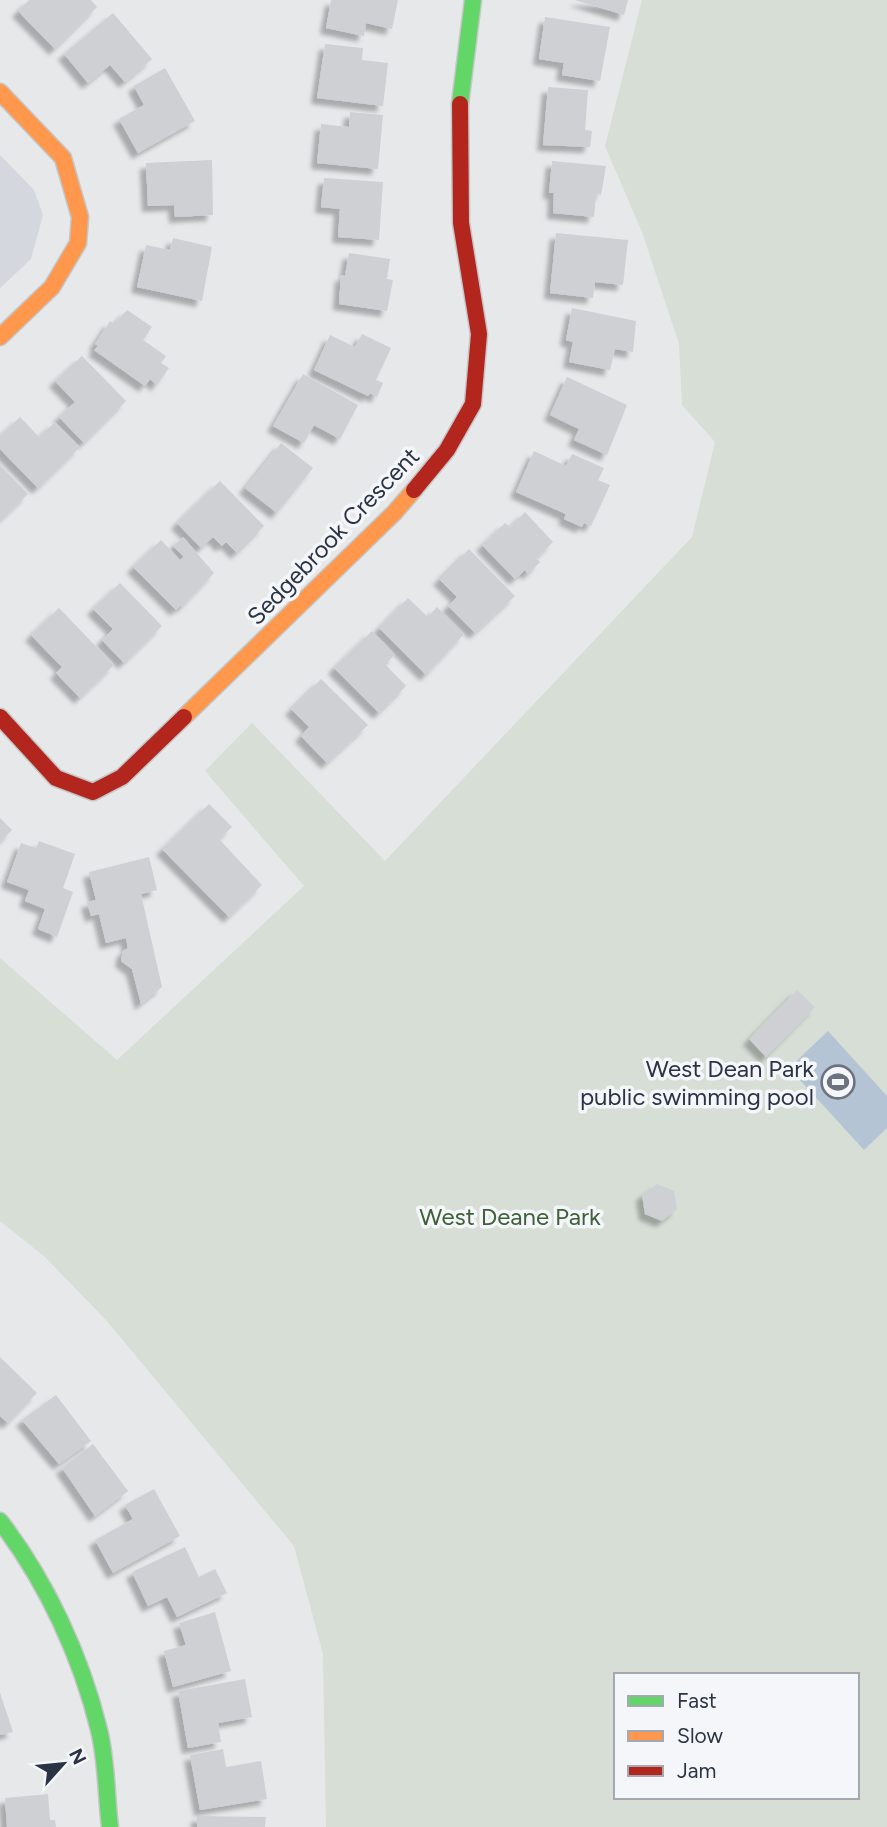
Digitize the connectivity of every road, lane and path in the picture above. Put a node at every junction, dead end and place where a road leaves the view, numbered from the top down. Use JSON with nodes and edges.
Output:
{"nodes":[{"id":1,"x":473,"y":0,"type":"edge"},
{"id":2,"x":0,"y":92,"type":"edge"},
{"id":3,"x":0,"y":337,"type":"edge"},
{"id":4,"x":0,"y":717,"type":"edge"},
{"id":5,"x":0,"y":1521,"type":"edge"},
{"id":6,"x":110,"y":1827,"type":"edge"}],
"edges":[{"from":1,"to":4,"type":"street","name":"Sedgebrook Crescent"},
{"from":2,"to":3,"type":"street"},
{"from":5,"to":6,"type":"street"}]}
